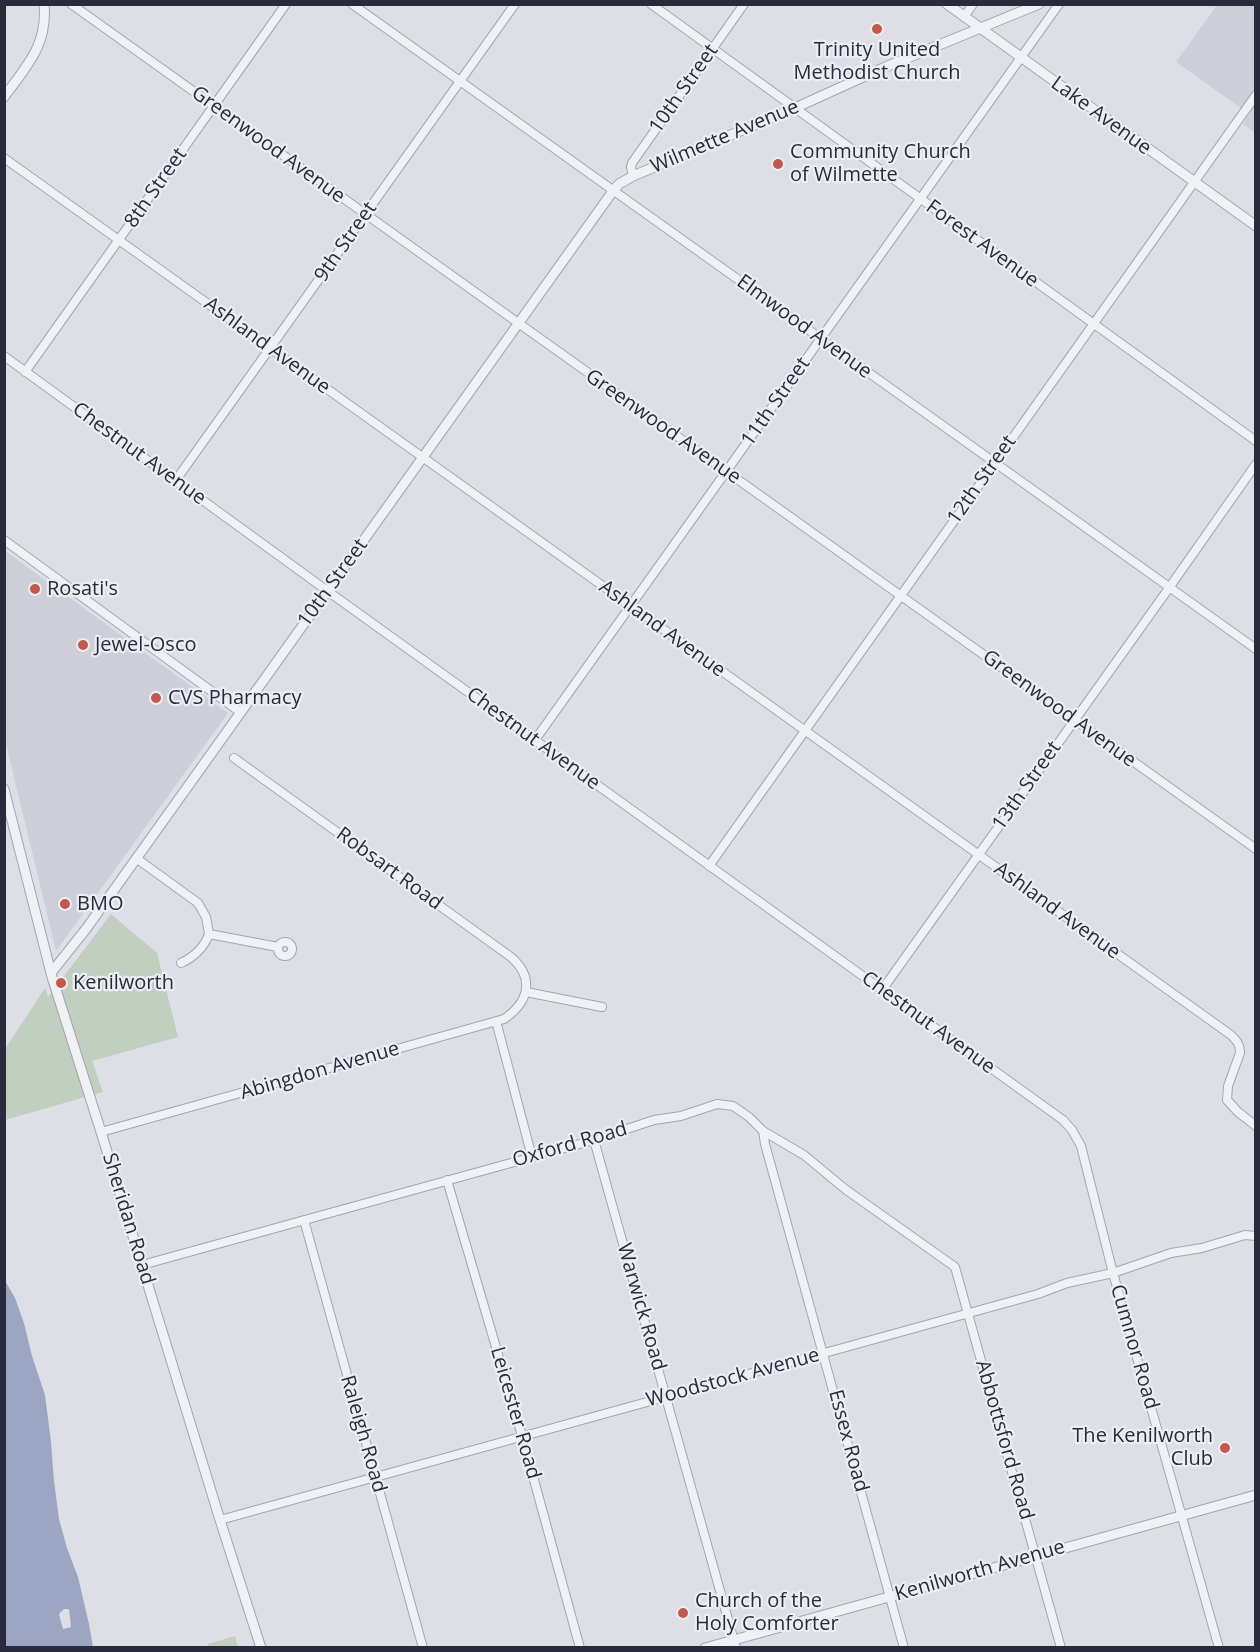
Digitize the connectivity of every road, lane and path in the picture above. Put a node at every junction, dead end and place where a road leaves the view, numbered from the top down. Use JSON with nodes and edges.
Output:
{"nodes":[{"id":1,"x":44,"y":4,"type":"edge"},
{"id":2,"x":286,"y":4,"type":"edge"},
{"id":3,"x":352,"y":4,"type":"edge"},
{"id":4,"x":515,"y":4,"type":"edge"},
{"id":5,"x":651,"y":4,"type":"edge"},
{"id":6,"x":744,"y":4,"type":"edge"},
{"id":7,"x":947,"y":4,"type":"edge"},
{"id":8,"x":973,"y":4,"type":"edge"},
{"id":9,"x":1039,"y":4,"type":"edge"},
{"id":10,"x":1059,"y":4,"type":"edge"},
{"id":11,"x":72,"y":5,"type":"edge"},
{"id":12,"x":964,"y":17,"type":"junction"},
{"id":13,"x":979,"y":28,"type":"junction"},
{"id":14,"x":712,"y":49,"type":"junction"},
{"id":15,"x":1021,"y":58,"type":"junction"},
{"id":16,"x":460,"y":82,"type":"junction"},
{"id":17,"x":1256,"y":94,"type":"edge"},
{"id":18,"x":4,"y":98,"type":"edge"},
{"id":19,"x":214,"y":106,"type":"junction"},
{"id":20,"x":795,"y":108,"type":"junction"},
{"id":21,"x":4,"y":158,"type":"edge"},
{"id":22,"x":633,"y":176,"type":"junction"},
{"id":23,"x":1194,"y":182,"type":"junction"},
{"id":24,"x":613,"y":191,"type":"junction"},
{"id":25,"x":920,"y":199,"type":"junction"},
{"id":26,"x":366,"y":214,"type":"junction"},
{"id":27,"x":1256,"y":226,"type":"edge"},
{"id":28,"x":119,"y":240,"type":"junction"},
{"id":29,"x":518,"y":323,"type":"junction"},
{"id":30,"x":1093,"y":324,"type":"junction"},
{"id":31,"x":820,"y":339,"type":"junction"},
{"id":32,"x":270,"y":348,"type":"junction"},
{"id":33,"x":4,"y":356,"type":"edge"},
{"id":34,"x":25,"y":372,"type":"junction"},
{"id":35,"x":1256,"y":441,"type":"edge"},
{"id":36,"x":422,"y":457,"type":"junction"},
{"id":37,"x":994,"y":463,"type":"junction"},
{"id":38,"x":1256,"y":464,"type":"edge"},
{"id":39,"x":726,"y":472,"type":"junction"},
{"id":40,"x":176,"y":480,"type":"junction"},
{"id":41,"x":4,"y":540,"type":"edge"},
{"id":42,"x":1169,"y":588,"type":"junction"},
{"id":43,"x":327,"y":591,"type":"junction"},
{"id":44,"x":900,"y":596,"type":"junction"},
{"id":45,"x":630,"y":607,"type":"junction"},
{"id":46,"x":1256,"y":649,"type":"edge"},
{"id":47,"x":240,"y":712,"type":"junction"},
{"id":48,"x":1074,"y":720,"type":"junction"},
{"id":49,"x":804,"y":731,"type":"junction"},
{"id":50,"x":535,"y":740,"type":"junction"},
{"id":51,"x":234,"y":758,"type":"dead end"},
{"id":52,"x":4,"y":789,"type":"edge"},
{"id":53,"x":1256,"y":849,"type":"edge"},
{"id":54,"x":978,"y":855,"type":"junction"},
{"id":55,"x":136,"y":858,"type":"junction"},
{"id":56,"x":709,"y":866,"type":"junction"},
{"id":57,"x":209,"y":934,"type":"junction"},
{"id":58,"x":278,"y":947,"type":"dead end"},
{"id":59,"x":181,"y":963,"type":"dead end"},
{"id":60,"x":51,"y":973,"type":"junction"},
{"id":61,"x":882,"y":990,"type":"junction"},
{"id":62,"x":526,"y":992,"type":"junction"},
{"id":63,"x":602,"y":1007,"type":"dead end"},
{"id":64,"x":496,"y":1021,"type":"junction"},
{"id":65,"x":1063,"y":1120,"type":"joint"},
{"id":66,"x":1256,"y":1126,"type":"edge"},
{"id":67,"x":764,"y":1131,"type":"junction"},
{"id":68,"x":102,"y":1132,"type":"junction"},
{"id":69,"x":594,"y":1140,"type":"junction"},
{"id":70,"x":532,"y":1157,"type":"junction"},
{"id":71,"x":447,"y":1180,"type":"junction"},
{"id":72,"x":304,"y":1220,"type":"junction"},
{"id":73,"x":1256,"y":1236,"type":"edge"},
{"id":74,"x":142,"y":1265,"type":"junction"},
{"id":75,"x":955,"y":1268,"type":"joint"},
{"id":76,"x":1113,"y":1273,"type":"junction"},
{"id":77,"x":968,"y":1313,"type":"junction"},
{"id":78,"x":824,"y":1353,"type":"junction"},
{"id":79,"x":666,"y":1396,"type":"junction"},
{"id":80,"x":522,"y":1437,"type":"junction"},
{"id":81,"x":375,"y":1478,"type":"junction"},
{"id":82,"x":1256,"y":1495,"type":"edge"},
{"id":83,"x":1181,"y":1516,"type":"junction"},
{"id":84,"x":220,"y":1520,"type":"junction"},
{"id":85,"x":1036,"y":1555,"type":"junction"},
{"id":86,"x":890,"y":1597,"type":"junction"},
{"id":87,"x":735,"y":1644,"type":"edge"},
{"id":88,"x":261,"y":1647,"type":"edge"},
{"id":89,"x":423,"y":1647,"type":"edge"},
{"id":90,"x":580,"y":1647,"type":"edge"},
{"id":91,"x":705,"y":1647,"type":"edge"},
{"id":92,"x":904,"y":1647,"type":"edge"},
{"id":93,"x":1062,"y":1647,"type":"edge"},
{"id":94,"x":1219,"y":1647,"type":"edge"}],
"edges":[{"from":1,"to":18,"type":"street"},
{"from":2,"to":19,"type":"street","name":"8th Street"},
{"from":3,"to":16,"type":"street","name":"Elmwood Avenue"},
{"from":4,"to":16,"type":"street","name":"9th Street"},
{"from":5,"to":14,"type":"street","name":"Forest Avenue"},
{"from":6,"to":14,"type":"street","name":"10th Street"},
{"from":7,"to":12,"type":"street","name":"Lake Avenue"},
{"from":8,"to":12,"type":"street"},
{"from":9,"to":13,"type":"street","name":"Wilmette Avenue"},
{"from":10,"to":15,"type":"street","name":"11th Street"},
{"from":11,"to":19,"type":"street","name":"Greenwood Avenue"},
{"from":12,"to":13,"type":"street","name":"Lake Avenue"},
{"from":13,"to":15,"type":"street","name":"Lake Avenue"},
{"from":13,"to":20,"type":"street","name":"Wilmette Avenue"},
{"from":14,"to":20,"type":"street","name":"Forest Avenue"},
{"from":14,"to":22,"type":"street","name":"10th Street"},
{"from":15,"to":23,"type":"street","name":"Lake Avenue"},
{"from":15,"to":25,"type":"street","name":"11th Street"},
{"from":16,"to":24,"type":"street","name":"Elmwood Avenue"},
{"from":16,"to":26,"type":"street","name":"9th Street"},
{"from":17,"to":23,"type":"street","name":"12th Street"},
{"from":19,"to":26,"type":"street","name":"Greenwood Avenue"},
{"from":19,"to":28,"type":"street","name":"8th Street"},
{"from":20,"to":22,"type":"street","name":"Wilmette Avenue"},
{"from":20,"to":25,"type":"street","name":"Forest Avenue"},
{"from":21,"to":28,"type":"street","name":"Ashland Avenue"},
{"from":22,"to":24,"type":"street","name":"Wilmette Avenue"},
{"from":23,"to":27,"type":"street","name":"Lake Avenue"},
{"from":23,"to":30,"type":"street","name":"12th Street"},
{"from":24,"to":29,"type":"street","name":"10th Street"},
{"from":24,"to":31,"type":"street","name":"Elmwood Avenue"},
{"from":25,"to":30,"type":"street","name":"Forest Avenue"},
{"from":25,"to":31,"type":"street","name":"11th Street"},
{"from":26,"to":29,"type":"street","name":"Greenwood Avenue"},
{"from":26,"to":32,"type":"street","name":"9th Street"},
{"from":28,"to":32,"type":"street","name":"Ashland Avenue"},
{"from":28,"to":34,"type":"street","name":"8th Street"},
{"from":29,"to":36,"type":"street","name":"10th Street"},
{"from":29,"to":39,"type":"street","name":"Greenwood Avenue"},
{"from":30,"to":35,"type":"street","name":"Forest Avenue"},
{"from":30,"to":37,"type":"street","name":"12th Street"},
{"from":31,"to":37,"type":"street","name":"Elmwood Avenue"},
{"from":31,"to":39,"type":"street","name":"11th Street"},
{"from":32,"to":36,"type":"street","name":"Ashland Avenue"},
{"from":32,"to":40,"type":"street","name":"9th Street"},
{"from":33,"to":34,"type":"street","name":"Chestnut Avenue"},
{"from":34,"to":40,"type":"street","name":"Chestnut Avenue"},
{"from":36,"to":43,"type":"street","name":"10th Street"},
{"from":36,"to":45,"type":"street","name":"Ashland Avenue"},
{"from":37,"to":42,"type":"street","name":"Elmwood Avenue"},
{"from":37,"to":44,"type":"street","name":"12th Street"},
{"from":38,"to":42,"type":"street","name":"13th Street"},
{"from":39,"to":44,"type":"street","name":"Greenwood Avenue"},
{"from":39,"to":45,"type":"street","name":"11th Street"},
{"from":40,"to":43,"type":"street","name":"Chestnut Avenue"},
{"from":41,"to":47,"type":"street"},
{"from":42,"to":46,"type":"street","name":"Elmwood Avenue"},
{"from":42,"to":48,"type":"street","name":"13th Street"},
{"from":43,"to":47,"type":"street","name":"10th Street"},
{"from":43,"to":50,"type":"street","name":"Chestnut Avenue"},
{"from":44,"to":48,"type":"street","name":"Greenwood Avenue"},
{"from":44,"to":49,"type":"street","name":"12th Street"},
{"from":45,"to":49,"type":"street","name":"Ashland Avenue"},
{"from":45,"to":50,"type":"street","name":"11th Street"},
{"from":47,"to":55,"type":"street","name":"10th Street"},
{"from":48,"to":53,"type":"street","name":"Greenwood Avenue"},
{"from":48,"to":54,"type":"street","name":"13th Street"},
{"from":49,"to":54,"type":"street","name":"Ashland Avenue"},
{"from":49,"to":56,"type":"street","name":"12th Street"},
{"from":50,"to":56,"type":"street","name":"Chestnut Avenue"},
{"from":51,"to":62,"type":"street","name":"Robsart Road"},
{"from":52,"to":60,"type":"street","name":"Sheridan Road"},
{"from":54,"to":61,"type":"street","name":"13th Street"},
{"from":54,"to":66,"type":"street","name":"Ashland Avenue"},
{"from":55,"to":57,"type":"street"},
{"from":55,"to":60,"type":"street","name":"10th Street"},
{"from":56,"to":61,"type":"street","name":"Chestnut Avenue"},
{"from":57,"to":58,"type":"street"},
{"from":57,"to":59,"type":"street"},
{"from":60,"to":68,"type":"street","name":"Sheridan Road"},
{"from":61,"to":65,"type":"street","name":"Chestnut Avenue"},
{"from":62,"to":63,"type":"street"},
{"from":62,"to":64,"type":"street","name":"Abingdon Avenue"},
{"from":64,"to":68,"type":"street","name":"Abingdon Avenue"},
{"from":64,"to":70,"type":"street"},
{"from":65,"to":76,"type":"street","name":"Cumnor Road"},
{"from":67,"to":69,"type":"street","name":"Oxford Road"},
{"from":67,"to":75,"type":"street","name":"Oxford Road"},
{"from":67,"to":78,"type":"street","name":"Essex Road"},
{"from":68,"to":74,"type":"street","name":"Sheridan Road"},
{"from":69,"to":70,"type":"street","name":"Oxford Road"},
{"from":69,"to":79,"type":"street","name":"Warwick Road"},
{"from":70,"to":71,"type":"street","name":"Oxford Road"},
{"from":71,"to":72,"type":"street","name":"Oxford Road"},
{"from":71,"to":80,"type":"street","name":"Leicester Road"},
{"from":72,"to":74,"type":"street","name":"Oxford Road"},
{"from":72,"to":81,"type":"street","name":"Raleigh Road"},
{"from":73,"to":76,"type":"street","name":"Woodstock Avenue"},
{"from":74,"to":84,"type":"street","name":"Sheridan Road"},
{"from":75,"to":77,"type":"street","name":"Abbottsford Road"},
{"from":76,"to":77,"type":"street","name":"Woodstock Avenue"},
{"from":76,"to":83,"type":"street","name":"Cumnor Road"},
{"from":77,"to":78,"type":"street","name":"Woodstock Avenue"},
{"from":77,"to":85,"type":"street","name":"Abbottsford Road"},
{"from":78,"to":79,"type":"street","name":"Woodstock Avenue"},
{"from":78,"to":86,"type":"street","name":"Essex Road"},
{"from":79,"to":80,"type":"street","name":"Woodstock Avenue"},
{"from":79,"to":87,"type":"street","name":"Warwick Road"},
{"from":80,"to":81,"type":"street","name":"Woodstock Avenue"},
{"from":80,"to":90,"type":"street","name":"Leicester Road"},
{"from":81,"to":84,"type":"street","name":"Woodstock Avenue"},
{"from":81,"to":89,"type":"street","name":"Raleigh Road"},
{"from":82,"to":83,"type":"street","name":"Kenilworth Avenue"},
{"from":83,"to":85,"type":"street","name":"Kenilworth Avenue"},
{"from":83,"to":94,"type":"street","name":"Cumnor Road"},
{"from":84,"to":88,"type":"street","name":"Sheridan Road"},
{"from":85,"to":86,"type":"street","name":"Kenilworth Avenue"},
{"from":85,"to":93,"type":"street","name":"Abbottsford Road"},
{"from":86,"to":87,"type":"street","name":"Kenilworth Avenue"},
{"from":86,"to":92,"type":"street","name":"Essex Road"},
{"from":87,"to":91,"type":"street","name":"Kenilworth Avenue"}]}
